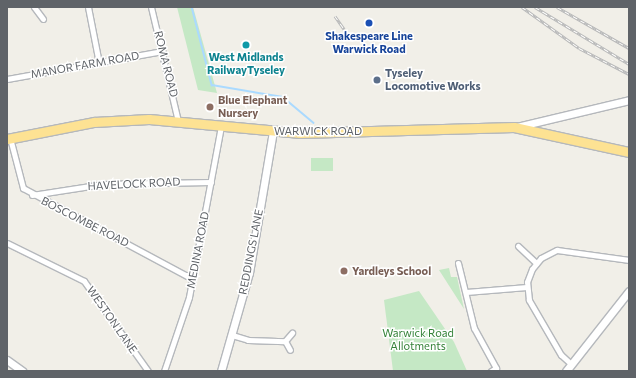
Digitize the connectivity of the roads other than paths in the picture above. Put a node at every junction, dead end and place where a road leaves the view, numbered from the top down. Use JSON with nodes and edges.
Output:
{"nodes":[{"id":1,"x":34,"y":7,"type":"edge"},
{"id":2,"x":88,"y":7,"type":"edge"},
{"id":3,"x":152,"y":7,"type":"edge"},
{"id":4,"x":43,"y":19,"type":"dead end"},
{"id":5,"x":163,"y":51,"type":"junction"},
{"id":6,"x":99,"y":63,"type":"junction"},
{"id":7,"x":7,"y":78,"type":"edge"},
{"id":8,"x":629,"y":100,"type":"edge"},
{"id":9,"x":549,"y":119,"type":"junction"},
{"id":10,"x":178,"y":121,"type":"junction"},
{"id":11,"x":220,"y":126,"type":"junction"},
{"id":12,"x":514,"y":127,"type":"junction"},
{"id":13,"x":273,"y":132,"type":"junction"},
{"id":14,"x":537,"y":132,"type":"junction"},
{"id":15,"x":9,"y":138,"type":"edge"},
{"id":16,"x":629,"y":152,"type":"edge"},
{"id":17,"x":211,"y":182,"type":"junction"},
{"id":18,"x":32,"y":195,"type":"junction"},
{"id":19,"x":7,"y":243,"type":"edge"},
{"id":20,"x":518,"y":246,"type":"dead end"},
{"id":21,"x":629,"y":260,"type":"edge"},
{"id":22,"x":458,"y":263,"type":"dead end"},
{"id":23,"x":536,"y":263,"type":"junction"},
{"id":24,"x":193,"y":279,"type":"junction"},
{"id":25,"x":527,"y":287,"type":"junction"},
{"id":26,"x":629,"y":291,"type":"edge"},
{"id":27,"x":466,"y":292,"type":"junction"},
{"id":28,"x":292,"y":333,"type":"dead end"},
{"id":29,"x":232,"y":335,"type":"junction"},
{"id":30,"x":285,"y":341,"type":"junction"},
{"id":31,"x":290,"y":350,"type":"dead end"},
{"id":32,"x":7,"y":360,"type":"edge"},
{"id":33,"x":570,"y":364,"type":"junction"},
{"id":34,"x":22,"y":371,"type":"edge"},
{"id":35,"x":148,"y":371,"type":"edge"},
{"id":36,"x":164,"y":371,"type":"edge"},
{"id":37,"x":221,"y":371,"type":"edge"},
{"id":38,"x":491,"y":371,"type":"edge"},
{"id":39,"x":566,"y":371,"type":"edge"}],
"edges":[{"from":1,"to":4,"type":"street"},
{"from":2,"to":6,"type":"street"},
{"from":3,"to":5,"type":"street","name":"ROMA ROAD"},
{"from":5,"to":6,"type":"street","name":"MANOR FARM ROAD"},
{"from":5,"to":10,"type":"street","name":"ROMA ROAD"},
{"from":6,"to":7,"type":"street","name":"MANOR FARM ROAD"},
{"from":8,"to":9,"type":"street"},
{"from":9,"to":12,"type":"street"},
{"from":9,"to":14,"type":"street"},
{"from":10,"to":11,"type":"highway","name":"WARWICK ROAD"},
{"from":10,"to":15,"type":"highway","name":"WARWICK ROAD"},
{"from":11,"to":13,"type":"highway","name":"WARWICK ROAD"},
{"from":11,"to":17,"type":"street","name":"MEDINA ROAD"},
{"from":12,"to":13,"type":"highway","name":"WARWICK ROAD"},
{"from":12,"to":14,"type":"highway","name":"WARWICK ROAD"},
{"from":13,"to":29,"type":"street","name":"REDDINGS LANE"},
{"from":14,"to":16,"type":"highway","name":"WARWICK ROAD"},
{"from":15,"to":18,"type":"street","name":"BOSCOMBE ROAD"},
{"from":17,"to":18,"type":"street","name":"HAVELOCK ROAD"},
{"from":17,"to":24,"type":"street","name":"MEDINA ROAD"},
{"from":18,"to":24,"type":"street","name":"BOSCOMBE ROAD"},
{"from":19,"to":35,"type":"street","name":"WESTON LANE"},
{"from":20,"to":23,"type":"street"},
{"from":21,"to":23,"type":"street"},
{"from":22,"to":27,"type":"street"},
{"from":23,"to":25,"type":"street"},
{"from":24,"to":36,"type":"street","name":"MEDINA ROAD"},
{"from":25,"to":27,"type":"street"},
{"from":25,"to":33,"type":"street"},
{"from":26,"to":33,"type":"street"},
{"from":27,"to":38,"type":"street"},
{"from":28,"to":30,"type":"street"},
{"from":29,"to":30,"type":"street"},
{"from":29,"to":37,"type":"street","name":"REDDINGS LANE"},
{"from":30,"to":31,"type":"street"},
{"from":32,"to":34,"type":"street"},
{"from":33,"to":39,"type":"street"}]}
